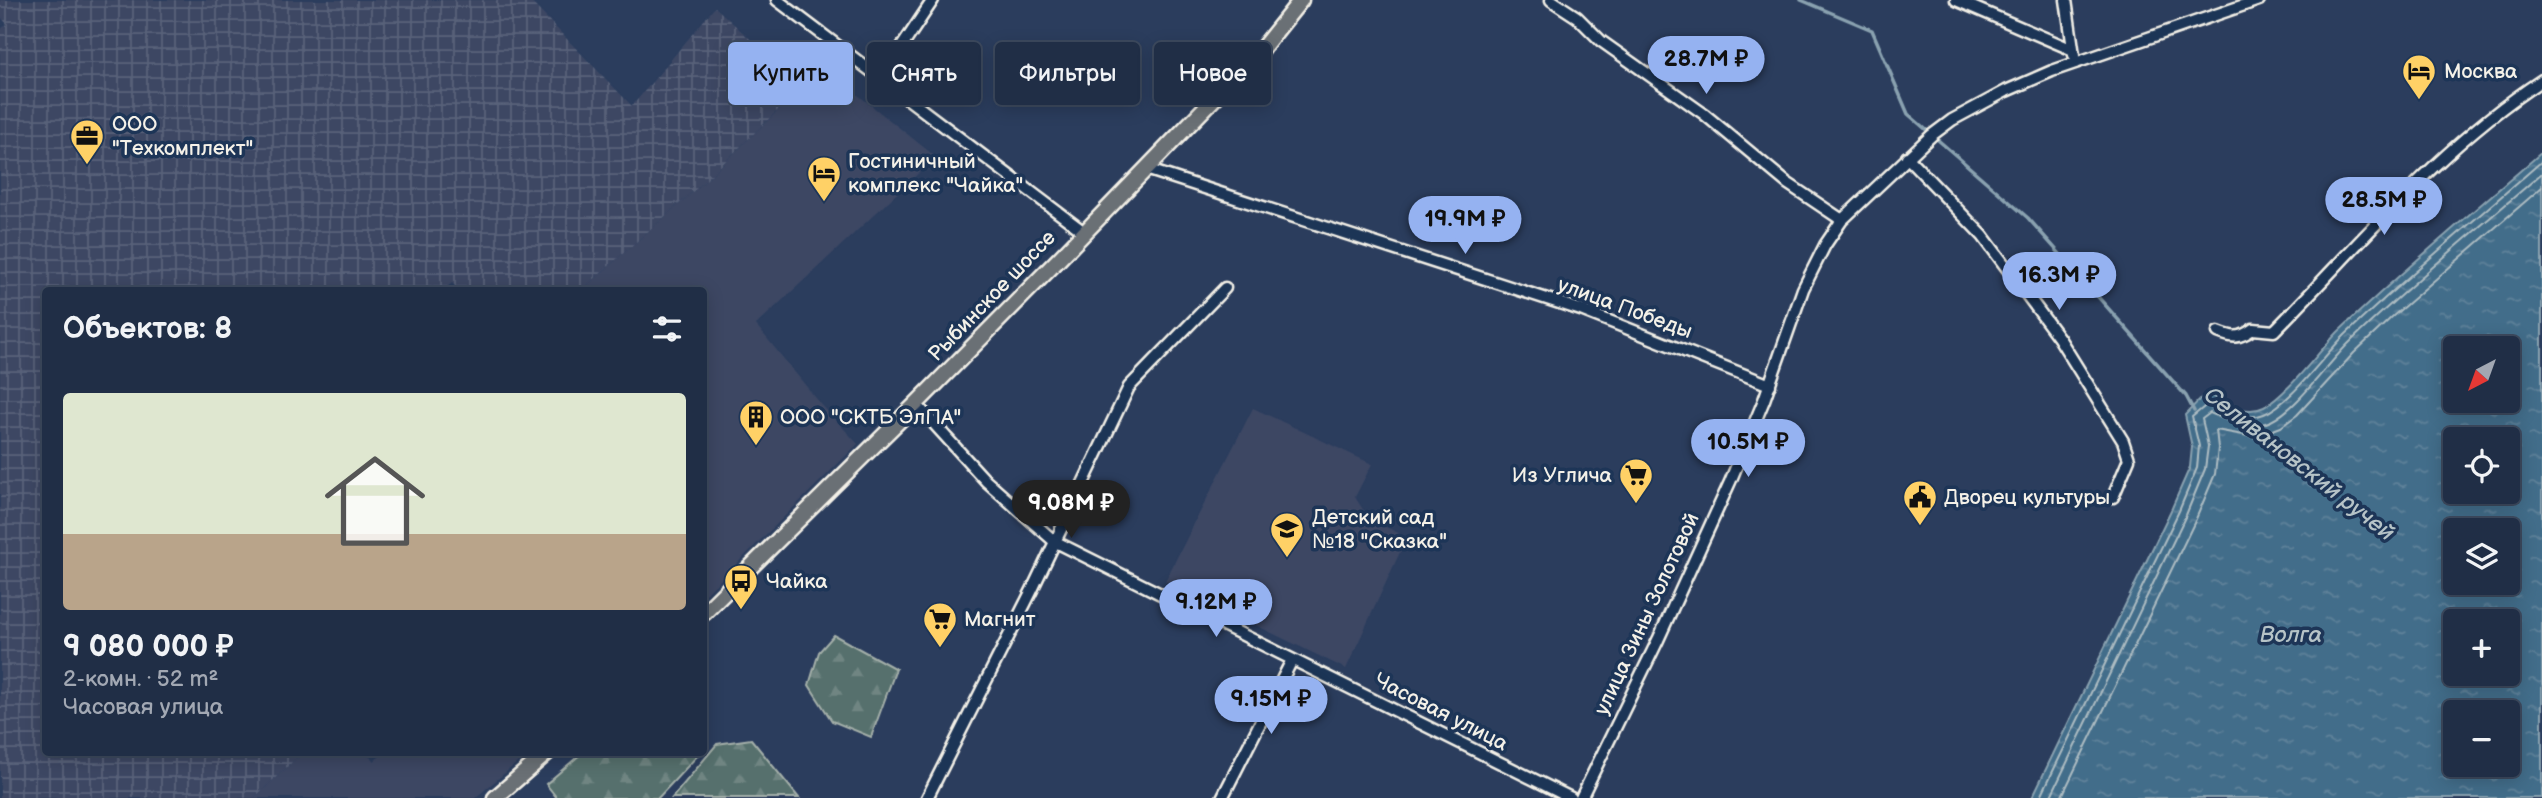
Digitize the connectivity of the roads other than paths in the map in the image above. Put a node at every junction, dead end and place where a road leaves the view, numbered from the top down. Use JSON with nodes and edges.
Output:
{"nodes":[{"id":1,"x":777,"y":0,"type":"edge"},
{"id":2,"x":933,"y":0,"type":"edge"},
{"id":3,"x":1301,"y":0,"type":"edge"},
{"id":4,"x":1551,"y":0,"type":"edge"},
{"id":5,"x":1956,"y":0,"type":"edge"},
{"id":6,"x":2066,"y":0,"type":"edge"},
{"id":7,"x":2259,"y":0,"type":"edge"},
{"id":8,"x":905,"y":42,"type":"edge"},
{"id":9,"x":2073,"y":50,"type":"junction"},
{"id":10,"x":2075,"y":62,"type":"junction"},
{"id":11,"x":867,"y":68,"type":"edge"},
{"id":12,"x":2542,"y":80,"type":"edge"},
{"id":13,"x":917,"y":105,"type":"edge"},
{"id":14,"x":1907,"y":157,"type":"junction"},
{"id":15,"x":1146,"y":169,"type":"junction"},
{"id":16,"x":1842,"y":220,"type":"junction"},
{"id":17,"x":1084,"y":232,"type":"junction"},
{"id":18,"x":1225,"y":288,"type":"dead end"},
{"id":19,"x":2218,"y":332,"type":"dead end"},
{"id":20,"x":1770,"y":385,"type":"junction"},
{"id":21,"x":916,"y":404,"type":"junction"},
{"id":22,"x":2113,"y":497,"type":"dead end"},
{"id":23,"x":1054,"y":541,"type":"junction"},
{"id":24,"x":707,"y":610,"type":"edge"},
{"id":25,"x":1292,"y":660,"type":"junction"},
{"id":26,"x":543,"y":756,"type":"edge"},
{"id":27,"x":495,"y":798,"type":"edge"},
{"id":28,"x":927,"y":798,"type":"edge"},
{"id":29,"x":1222,"y":798,"type":"edge"},
{"id":30,"x":1571,"y":798,"type":"edge"},
{"id":31,"x":1581,"y":798,"type":"edge"}],
"edges":[{"from":1,"to":11,"type":"street"},
{"from":2,"to":8,"type":"street"},
{"from":3,"to":15,"type":"main road","name":"Рыбинское шоссе"},
{"from":4,"to":16,"type":"street"},
{"from":5,"to":9,"type":"street"},
{"from":6,"to":9,"type":"street"},
{"from":7,"to":10,"type":"street","name":"улица Зины Золотовой"},
{"from":9,"to":10,"type":"street"},
{"from":10,"to":14,"type":"street","name":"улица Зины Золотовой"},
{"from":12,"to":19,"type":"street"},
{"from":13,"to":17,"type":"street"},
{"from":14,"to":16,"type":"street","name":"улица Зины Золотовой"},
{"from":14,"to":22,"type":"street"},
{"from":15,"to":17,"type":"main road","name":"Рыбинское шоссе"},
{"from":15,"to":20,"type":"street","name":"улица Победы"},
{"from":16,"to":20,"type":"street","name":"улица Зины Золотовой"},
{"from":17,"to":21,"type":"main road","name":"Рыбинское шоссе"},
{"from":18,"to":23,"type":"street"},
{"from":20,"to":31,"type":"street","name":"улица Зины Золотовой"},
{"from":21,"to":23,"type":"street","name":"Часовая улица"},
{"from":21,"to":24,"type":"main road","name":"Рыбинское шоссе"},
{"from":23,"to":25,"type":"street","name":"Часовая улица"},
{"from":23,"to":28,"type":"street"},
{"from":25,"to":29,"type":"street"},
{"from":25,"to":30,"type":"street","name":"Часовая улица"},
{"from":26,"to":27,"type":"main road"}]}
